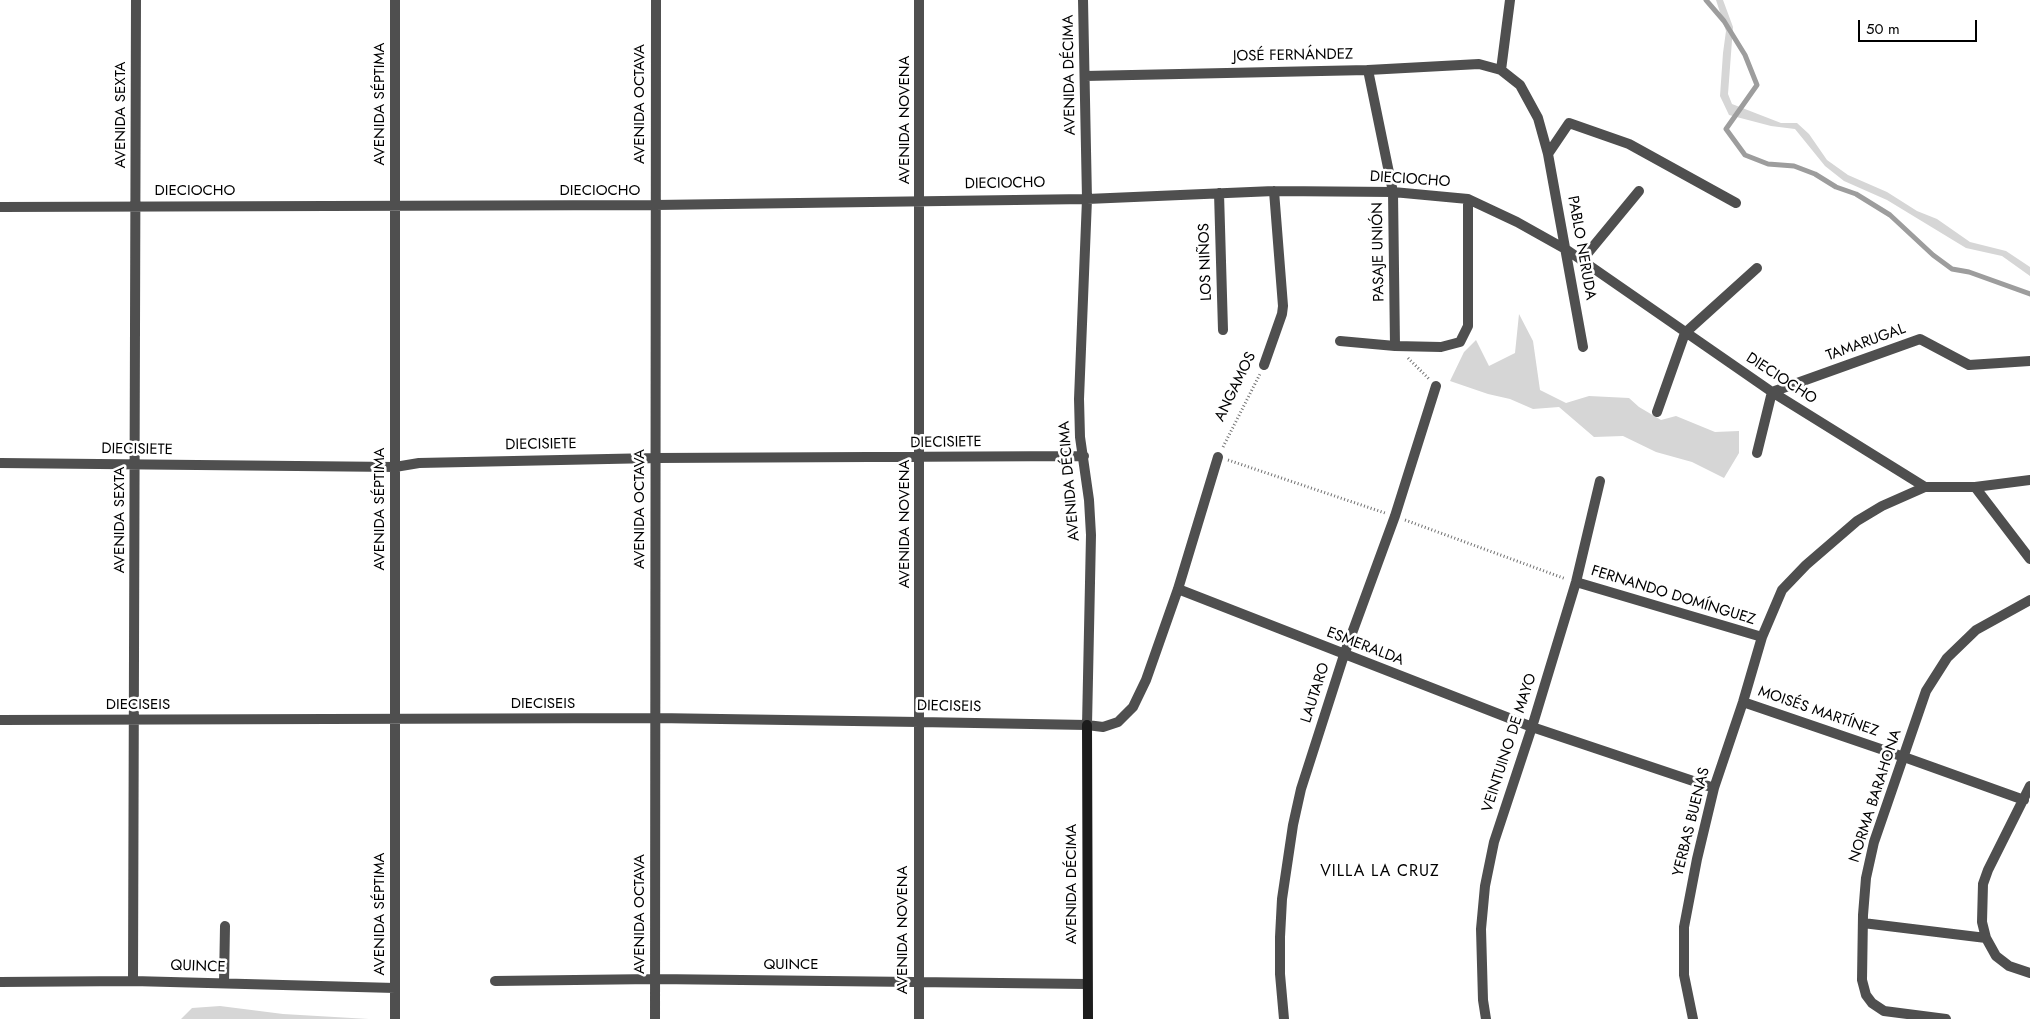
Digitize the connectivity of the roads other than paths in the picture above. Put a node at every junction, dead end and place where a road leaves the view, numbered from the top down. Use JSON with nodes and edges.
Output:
{"nodes":[{"id":1,"x":136,"y":0,"type":"edge"},
{"id":2,"x":396,"y":0,"type":"edge"},
{"id":3,"x":656,"y":0,"type":"edge"},
{"id":4,"x":919,"y":0,"type":"edge"},
{"id":5,"x":1083,"y":0,"type":"edge"},
{"id":6,"x":1510,"y":0,"type":"edge"},
{"id":7,"x":1368,"y":70,"type":"junction"},
{"id":8,"x":1500,"y":70,"type":"junction"},
{"id":9,"x":1085,"y":76,"type":"junction"},
{"id":10,"x":1548,"y":154,"type":"junction"},
{"id":11,"x":1274,"y":191,"type":"junction"},
{"id":12,"x":1639,"y":191,"type":"dead end"},
{"id":13,"x":1393,"y":192,"type":"junction"},
{"id":14,"x":1219,"y":193,"type":"junction"},
{"id":15,"x":1087,"y":198,"type":"junction"},
{"id":16,"x":1468,"y":199,"type":"junction"},
{"id":17,"x":920,"y":200,"type":"junction"},
{"id":18,"x":1736,"y":203,"type":"dead end"},
{"id":19,"x":136,"y":206,"type":"junction"},
{"id":20,"x":395,"y":206,"type":"junction"},
{"id":21,"x":655,"y":206,"type":"junction"},
{"id":22,"x":0,"y":207,"type":"edge"},
{"id":23,"x":1567,"y":250,"type":"junction"},
{"id":24,"x":1582,"y":260,"type":"junction"},
{"id":25,"x":1757,"y":268,"type":"dead end"},
{"id":26,"x":1222,"y":330,"type":"dead end"},
{"id":27,"x":1685,"y":333,"type":"junction"},
{"id":28,"x":1340,"y":341,"type":"dead end"},
{"id":29,"x":1395,"y":346,"type":"junction"},
{"id":30,"x":1583,"y":347,"type":"dead end"},
{"id":31,"x":2030,"y":361,"type":"edge"},
{"id":32,"x":1264,"y":365,"type":"road end"},
{"id":33,"x":1436,"y":386,"type":"road end"},
{"id":34,"x":1772,"y":392,"type":"junction"},
{"id":35,"x":1657,"y":412,"type":"dead end"},
{"id":36,"x":1757,"y":453,"type":"dead end"},
{"id":37,"x":1084,"y":456,"type":"junction"},
{"id":38,"x":1218,"y":457,"type":"road end"},
{"id":39,"x":655,"y":458,"type":"junction"},
{"id":40,"x":920,"y":458,"type":"junction"},
{"id":41,"x":0,"y":463,"type":"edge"},
{"id":42,"x":135,"y":465,"type":"junction"},
{"id":43,"x":395,"y":467,"type":"junction"},
{"id":44,"x":2030,"y":480,"type":"edge"},
{"id":45,"x":1600,"y":481,"type":"dead end"},
{"id":46,"x":1925,"y":487,"type":"junction"},
{"id":47,"x":1975,"y":487,"type":"junction"},
{"id":48,"x":2030,"y":559,"type":"edge"},
{"id":49,"x":1576,"y":582,"type":"junction"},
{"id":50,"x":1178,"y":589,"type":"junction"},
{"id":51,"x":2030,"y":600,"type":"edge"},
{"id":52,"x":1762,"y":638,"type":"junction"},
{"id":53,"x":1344,"y":656,"type":"junction"},
{"id":54,"x":1743,"y":702,"type":"junction"},
{"id":55,"x":655,"y":718,"type":"junction"},
{"id":56,"x":0,"y":720,"type":"edge"},
{"id":57,"x":134,"y":720,"type":"junction"},
{"id":58,"x":395,"y":720,"type":"junction"},
{"id":59,"x":919,"y":722,"type":"junction"},
{"id":60,"x":1087,"y":725,"type":"junction"},
{"id":61,"x":1532,"y":727,"type":"junction"},
{"id":62,"x":1904,"y":757,"type":"junction"},
{"id":63,"x":2030,"y":786,"type":"edge"},
{"id":64,"x":1714,"y":788,"type":"junction"},
{"id":65,"x":2024,"y":800,"type":"junction"},
{"id":66,"x":1863,"y":923,"type":"junction"},
{"id":67,"x":224,"y":926,"type":"dead end"},
{"id":68,"x":1986,"y":938,"type":"junction"},
{"id":69,"x":2030,"y":973,"type":"edge"},
{"id":70,"x":655,"y":979,"type":"junction"},
{"id":71,"x":133,"y":981,"type":"junction"},
{"id":72,"x":495,"y":981,"type":"dead end"},
{"id":73,"x":918,"y":981,"type":"junction"},
{"id":74,"x":0,"y":982,"type":"edge"},
{"id":75,"x":224,"y":983,"type":"junction"},
{"id":76,"x":1087,"y":984,"type":"junction"},
{"id":77,"x":395,"y":988,"type":"junction"},
{"id":78,"x":1690,"y":1018,"type":"edge"},
{"id":79,"x":395,"y":1019,"type":"edge"},
{"id":80,"x":655,"y":1019,"type":"edge"},
{"id":81,"x":919,"y":1019,"type":"edge"},
{"id":82,"x":1088,"y":1019,"type":"edge"},
{"id":83,"x":1284,"y":1019,"type":"edge"},
{"id":84,"x":1486,"y":1019,"type":"edge"},
{"id":85,"x":1946,"y":1019,"type":"edge"}],
"edges":[{"from":1,"to":19,"type":"street","name":"AVENIDA SEXTA"},
{"from":2,"to":20,"type":"street","name":"AVENIDA SÉPTIMA"},
{"from":3,"to":21,"type":"street","name":"AVENIDA OCTAVA"},
{"from":4,"to":17,"type":"street","name":"AVENIDA NOVENA"},
{"from":5,"to":9,"type":"street","name":"AVENIDA DÉCIMA"},
{"from":6,"to":8,"type":"street"},
{"from":7,"to":8,"type":"street","name":"JOSÉ FERNÁNDEZ"},
{"from":7,"to":9,"type":"street","name":"JOSÉ FERNÁNDEZ"},
{"from":7,"to":13,"type":"street","name":"PASAJE UNIÓN"},
{"from":8,"to":10,"type":"street","name":"PABLO NERUDA"},
{"from":9,"to":15,"type":"street","name":"AVENIDA DÉCIMA"},
{"from":10,"to":18,"type":"street"},
{"from":10,"to":23,"type":"street","name":"PABLO NERUDA"},
{"from":11,"to":13,"type":"street","name":"DIECIOCHO"},
{"from":11,"to":14,"type":"street","name":"DIECIOCHO"},
{"from":11,"to":32,"type":"street","name":"ANGAMOS"},
{"from":12,"to":24,"type":"street"},
{"from":13,"to":16,"type":"street","name":"DIECIOCHO"},
{"from":13,"to":29,"type":"street","name":"PASAJE UNIÓN"},
{"from":14,"to":15,"type":"street","name":"DIECIOCHO"},
{"from":14,"to":26,"type":"street","name":"LOS NIÑOS"},
{"from":15,"to":17,"type":"street","name":"DIECIOCHO"},
{"from":15,"to":37,"type":"street","name":"AVENIDA DÉCIMA"},
{"from":16,"to":23,"type":"street","name":"DIECIOCHO"},
{"from":16,"to":29,"type":"street"},
{"from":17,"to":21,"type":"street","name":"DIECIOCHO"},
{"from":17,"to":40,"type":"street","name":"AVENIDA NOVENA"},
{"from":19,"to":20,"type":"street","name":"DIECIOCHO"},
{"from":19,"to":22,"type":"street","name":"DIECIOCHO"},
{"from":19,"to":42,"type":"street","name":"AVENIDA SEXTA"},
{"from":20,"to":21,"type":"street","name":"DIECIOCHO"},
{"from":20,"to":43,"type":"street","name":"AVENIDA SÉPTIMA"},
{"from":21,"to":39,"type":"street","name":"AVENIDA OCTAVA"},
{"from":23,"to":24,"type":"street","name":"DIECIOCHO"},
{"from":23,"to":30,"type":"street","name":"PABLO NERUDA"},
{"from":24,"to":27,"type":"street","name":"DIECIOCHO"},
{"from":25,"to":27,"type":"street"},
{"from":27,"to":34,"type":"street","name":"DIECIOCHO"},
{"from":27,"to":35,"type":"street"},
{"from":28,"to":29,"type":"street"},
{"from":31,"to":34,"type":"street","name":"TAMARUGAL"},
{"from":33,"to":53,"type":"street","name":"LAUTARO"},
{"from":34,"to":36,"type":"street"},
{"from":34,"to":46,"type":"street","name":"DIECIOCHO"},
{"from":37,"to":40,"type":"street","name":"DIECISIETE"},
{"from":37,"to":60,"type":"street","name":"AVENIDA DÉCIMA"},
{"from":38,"to":50,"type":"street"},
{"from":39,"to":40,"type":"street","name":"DIECISIETE"},
{"from":39,"to":43,"type":"street","name":"DIECISIETE"},
{"from":39,"to":55,"type":"street","name":"AVENIDA OCTAVA"},
{"from":40,"to":59,"type":"street","name":"AVENIDA NOVENA"},
{"from":41,"to":42,"type":"street","name":"DIECISIETE"},
{"from":42,"to":43,"type":"street","name":"DIECISIETE"},
{"from":42,"to":57,"type":"street","name":"AVENIDA SEXTA"},
{"from":43,"to":58,"type":"street","name":"AVENIDA SÉPTIMA"},
{"from":44,"to":47,"type":"street"},
{"from":45,"to":49,"type":"street","name":"VEINTUINO DE MAYO"},
{"from":46,"to":47,"type":"street"},
{"from":46,"to":52,"type":"street","name":"YERBAS BUENAS"},
{"from":47,"to":48,"type":"street"},
{"from":49,"to":52,"type":"street","name":"FERNANDO DOMÍNGUEZ"},
{"from":49,"to":61,"type":"street","name":"VEINTUINO DE MAYO"},
{"from":50,"to":53,"type":"street","name":"ESMERALDA"},
{"from":50,"to":60,"type":"street"},
{"from":51,"to":62,"type":"street","name":"NORMA BARAHONA"},
{"from":52,"to":54,"type":"street","name":"YERBAS BUENAS"},
{"from":53,"to":61,"type":"street","name":"ESMERALDA"},
{"from":53,"to":83,"type":"street","name":"LAUTARO"},
{"from":54,"to":62,"type":"street","name":"MOISÉS MARTÍNEZ"},
{"from":54,"to":64,"type":"street","name":"YERBAS BUENAS"},
{"from":55,"to":58,"type":"street","name":"DIECISEIS"},
{"from":55,"to":59,"type":"street","name":"DIECISEIS"},
{"from":55,"to":70,"type":"street","name":"AVENIDA OCTAVA"},
{"from":56,"to":57,"type":"street","name":"DIECISEIS"},
{"from":57,"to":58,"type":"street","name":"DIECISEIS"},
{"from":57,"to":71,"type":"street","name":"AVENIDA SEXTA"},
{"from":58,"to":77,"type":"street","name":"AVENIDA SÉPTIMA"},
{"from":59,"to":60,"type":"street","name":"DIECISEIS"},
{"from":59,"to":73,"type":"street","name":"AVENIDA NOVENA"},
{"from":60,"to":76,"type":"street","name":"AVENIDA DÉCIMA"},
{"from":61,"to":64,"type":"street","name":"ESMERALDA"},
{"from":61,"to":84,"type":"street","name":"VEINTUINO DE MAYO"},
{"from":62,"to":65,"type":"street","name":"MOISÉS MARTÍNEZ"},
{"from":62,"to":66,"type":"street","name":"NORMA BARAHONA"},
{"from":63,"to":65,"type":"street"},
{"from":64,"to":78,"type":"street","name":"YERBAS BUENAS"},
{"from":65,"to":68,"type":"street"},
{"from":66,"to":68,"type":"street"},
{"from":66,"to":85,"type":"street","name":"NORMA BARAHONA"},
{"from":67,"to":75,"type":"street"},
{"from":68,"to":69,"type":"street"},
{"from":70,"to":72,"type":"street","name":"QUINCE"},
{"from":70,"to":73,"type":"street","name":"QUINCE"},
{"from":70,"to":80,"type":"street","name":"AVENIDA OCTAVA"},
{"from":71,"to":74,"type":"street","name":"QUINCE"},
{"from":71,"to":75,"type":"street","name":"QUINCE"},
{"from":73,"to":76,"type":"street","name":"QUINCE"},
{"from":73,"to":81,"type":"street","name":"AVENIDA NOVENA"},
{"from":75,"to":77,"type":"street","name":"QUINCE"},
{"from":76,"to":82,"type":"street","name":"AVENIDA DÉCIMA"},
{"from":77,"to":79,"type":"street","name":"AVENIDA SÉPTIMA"}]}
